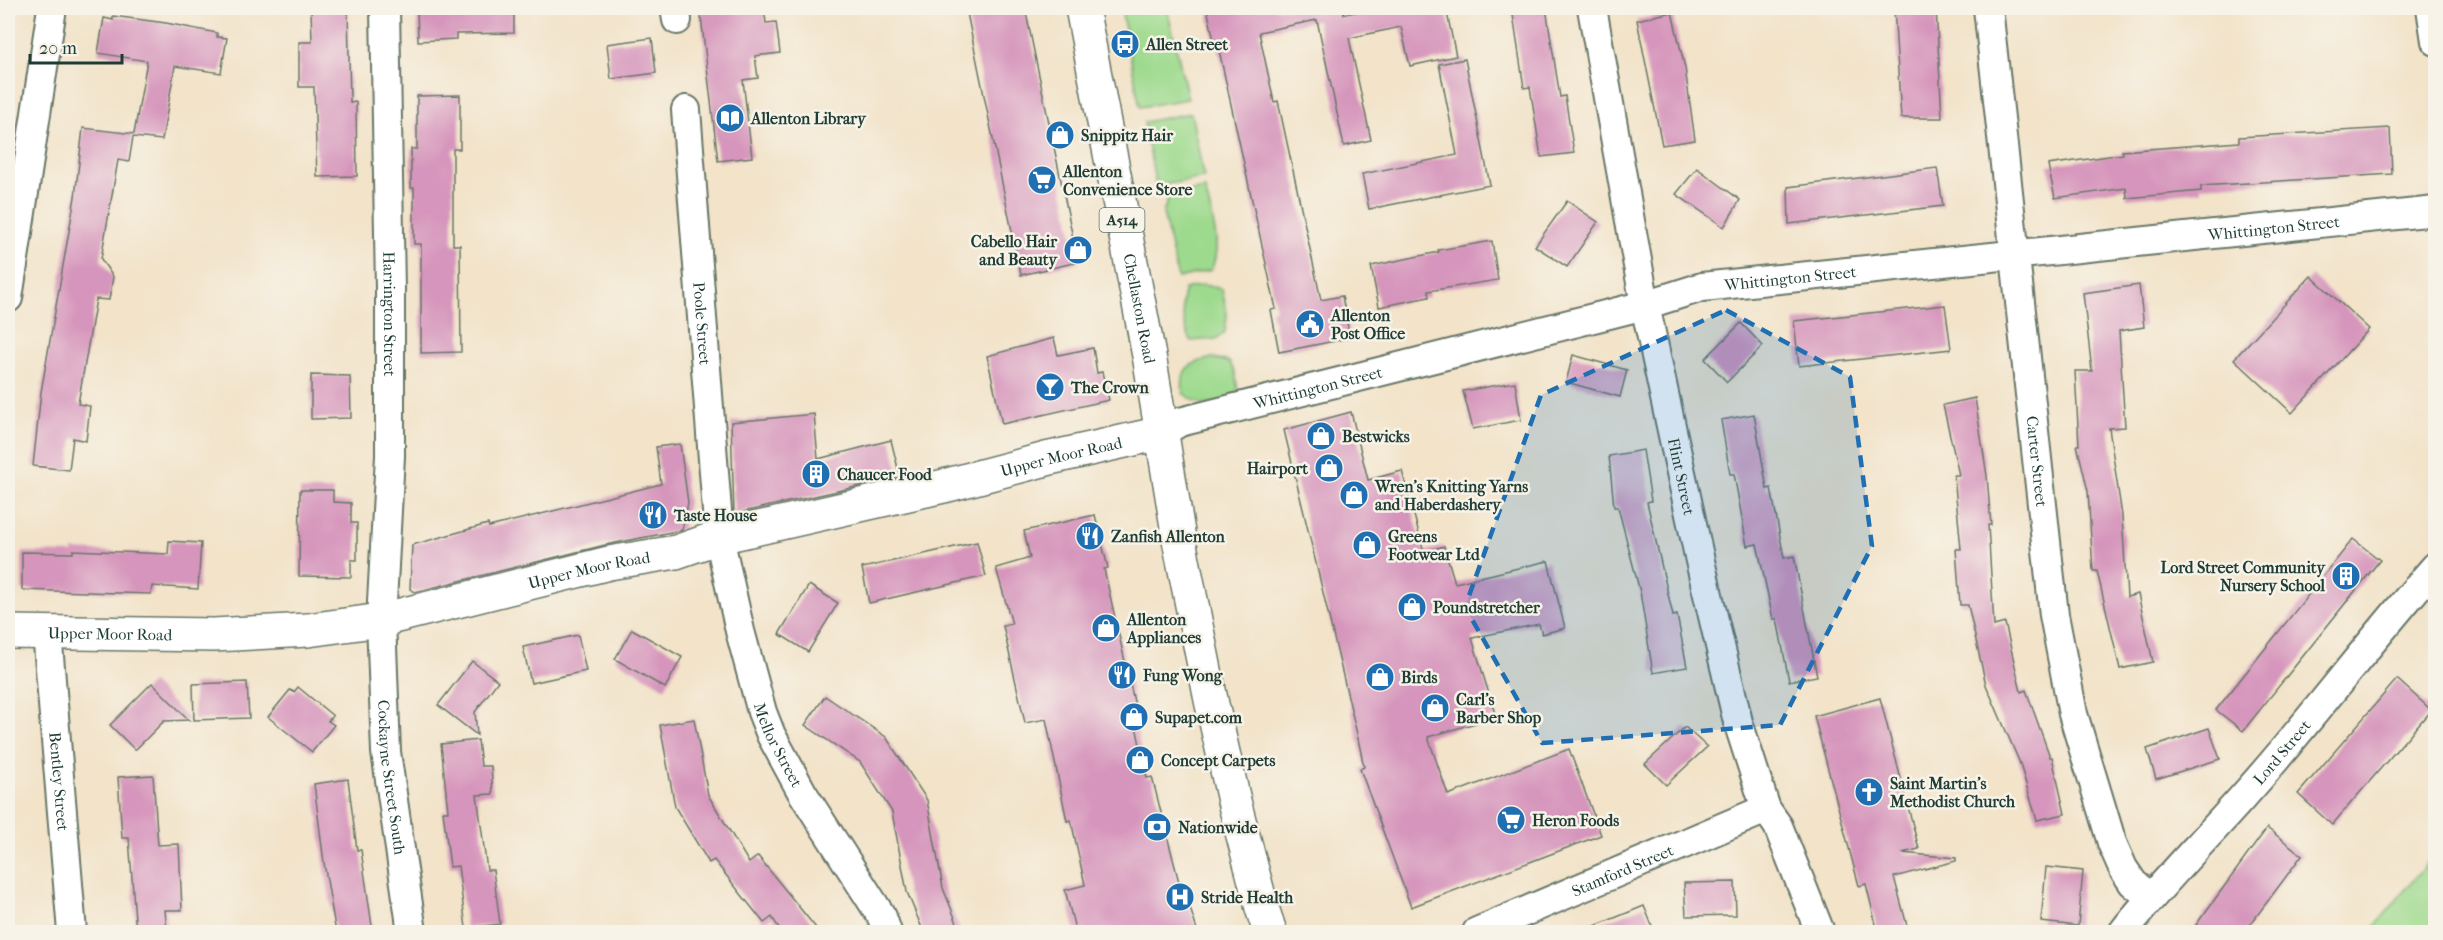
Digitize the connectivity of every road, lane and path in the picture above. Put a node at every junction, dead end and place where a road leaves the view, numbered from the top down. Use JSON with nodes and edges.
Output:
{"nodes":[{"id":1,"x":52,"y":8,"type":"edge"},
{"id":2,"x":385,"y":8,"type":"edge"},
{"id":3,"x":1082,"y":8,"type":"edge"},
{"id":4,"x":1592,"y":8,"type":"edge"},
{"id":5,"x":1988,"y":8,"type":"edge"},
{"id":6,"x":2431,"y":8,"type":"edge"},
{"id":7,"x":2436,"y":41,"type":"edge"},
{"id":8,"x":686,"y":110,"type":"dead end"},
{"id":9,"x":2436,"y":211,"type":"edge"},
{"id":10,"x":2014,"y":253,"type":"junction"},
{"id":11,"x":8,"y":298,"type":"edge"},
{"id":12,"x":1645,"y":305,"type":"junction"},
{"id":13,"x":1161,"y":433,"type":"junction"},
{"id":14,"x":719,"y":537,"type":"junction"},
{"id":15,"x":2436,"y":566,"type":"edge"},
{"id":16,"x":381,"y":620,"type":"junction"},
{"id":17,"x":8,"y":632,"type":"edge"},
{"id":18,"x":47,"y":632,"type":"junction"},
{"id":19,"x":1766,"y":809,"type":"junction"},
{"id":20,"x":2150,"y":897,"type":"junction"},
{"id":21,"x":72,"y":933,"type":"edge"},
{"id":22,"x":412,"y":933,"type":"edge"},
{"id":23,"x":886,"y":933,"type":"edge"},
{"id":24,"x":1270,"y":933,"type":"edge"},
{"id":25,"x":1477,"y":933,"type":"edge"},
{"id":26,"x":1820,"y":933,"type":"edge"},
{"id":27,"x":2122,"y":933,"type":"edge"}],
"edges":[{"from":1,"to":11,"type":"street"},
{"from":2,"to":16,"type":"street","name":"Harrington Street"},
{"from":3,"to":13,"type":"street","name":"Chellaston Road","number":"A514"},
{"from":4,"to":12,"type":"street","name":"Flint Street"},
{"from":5,"to":10,"type":"street","name":"Carter Street"},
{"from":6,"to":7,"type":"street"},
{"from":8,"to":14,"type":"street","name":"Poole Street"},
{"from":9,"to":10,"type":"street","name":"Whittington Street"},
{"from":10,"to":12,"type":"street","name":"Whittington Street"},
{"from":10,"to":20,"type":"street","name":"Carter Street"},
{"from":12,"to":13,"type":"street","name":"Whittington Street"},
{"from":12,"to":19,"type":"street","name":"Flint Street"},
{"from":13,"to":14,"type":"street","name":"Upper Moor Road"},
{"from":13,"to":24,"type":"street","number":"A514"},
{"from":14,"to":16,"type":"street","name":"Upper Moor Road"},
{"from":14,"to":23,"type":"street","name":"Mellor Street"},
{"from":15,"to":20,"type":"street","name":"Lord Street"},
{"from":16,"to":18,"type":"street","name":"Upper Moor Road"},
{"from":16,"to":22,"type":"street","name":"Cockayne Street South"},
{"from":17,"to":18,"type":"street","name":"Upper Moor Road"},
{"from":18,"to":21,"type":"street","name":"Bentley Street"},
{"from":19,"to":25,"type":"street","name":"Stamford Street"},
{"from":19,"to":26,"type":"street","name":"Flint Street"},
{"from":20,"to":27,"type":"street","name":"Lord Street"}]}
